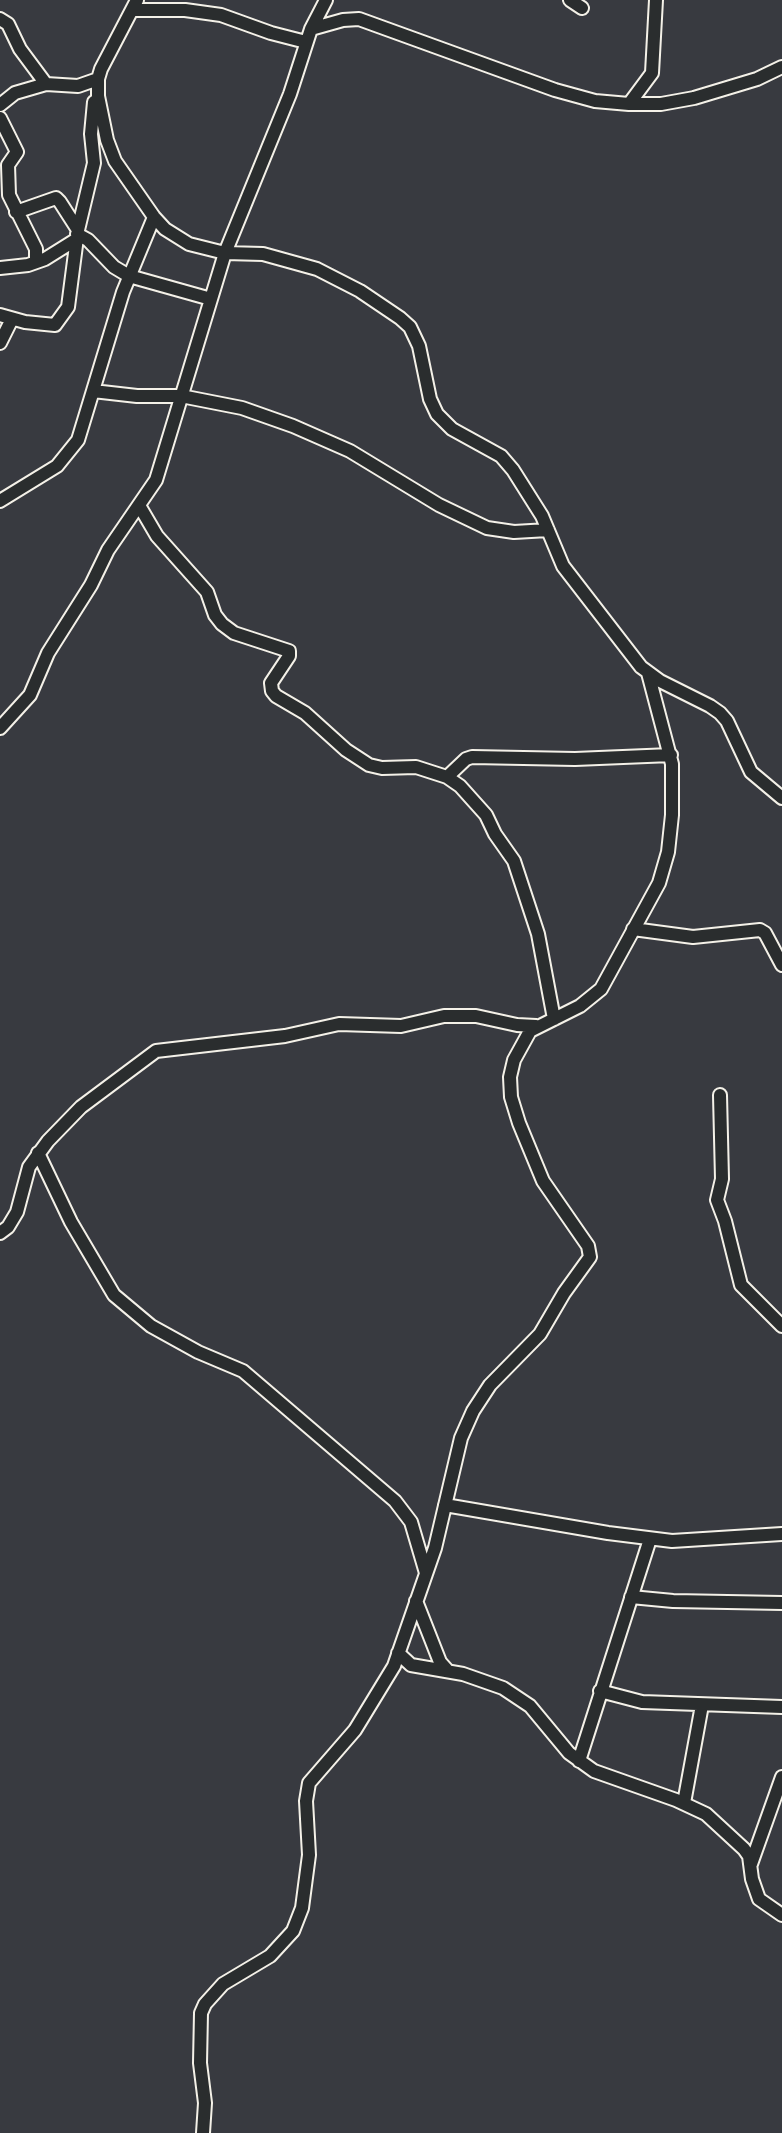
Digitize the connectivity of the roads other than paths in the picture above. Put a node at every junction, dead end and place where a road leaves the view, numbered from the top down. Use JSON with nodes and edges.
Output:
{"nodes":[{"id":1,"x":326,"y":0,"type":"edge"},
{"id":2,"x":570,"y":0,"type":"edge"},
{"id":3,"x":656,"y":0,"type":"edge"},
{"id":4,"x":136,"y":5,"type":"edge"},
{"id":5,"x":582,"y":8,"type":"dead end"},
{"id":6,"x":0,"y":19,"type":"edge"},
{"id":7,"x":311,"y":29,"type":"junction"},
{"id":8,"x":306,"y":42,"type":"junction"},
{"id":9,"x":782,"y":67,"type":"edge"},
{"id":10,"x":94,"y":81,"type":"junction"},
{"id":11,"x":46,"y":84,"type":"junction"},
{"id":12,"x":629,"y":104,"type":"junction"},
{"id":13,"x":0,"y":105,"type":"edge"},
{"id":14,"x":0,"y":117,"type":"edge"},
{"id":15,"x":16,"y":212,"type":"junction"},
{"id":16,"x":154,"y":217,"type":"junction"},
{"id":17,"x":77,"y":235,"type":"junction"},
{"id":18,"x":225,"y":253,"type":"junction"},
{"id":19,"x":36,"y":262,"type":"junction"},
{"id":20,"x":0,"y":268,"type":"edge"},
{"id":21,"x":129,"y":276,"type":"junction"},
{"id":22,"x":211,"y":299,"type":"junction"},
{"id":23,"x":6,"y":317,"type":"edge"},
{"id":24,"x":0,"y":343,"type":"edge"},
{"id":25,"x":93,"y":391,"type":"junction"},
{"id":26,"x":181,"y":396,"type":"junction"},
{"id":27,"x":0,"y":501,"type":"edge"},
{"id":28,"x":140,"y":507,"type":"junction"},
{"id":29,"x":548,"y":530,"type":"junction"},
{"id":30,"x":648,"y":673,"type":"junction"},
{"id":31,"x":0,"y":728,"type":"edge"},
{"id":32,"x":671,"y":755,"type":"junction"},
{"id":33,"x":447,"y":777,"type":"junction"},
{"id":34,"x":782,"y":798,"type":"edge"},
{"id":35,"x":633,"y":930,"type":"junction"},
{"id":36,"x":782,"y":965,"type":"edge"},
{"id":37,"x":554,"y":1019,"type":"junction"},
{"id":38,"x":517,"y":1025,"type":"junction"},
{"id":39,"x":536,"y":1026,"type":"junction"},
{"id":40,"x":524,"y":1040,"type":"junction"},
{"id":41,"x":720,"y":1095,"type":"dead end"},
{"id":42,"x":38,"y":1154,"type":"junction"},
{"id":43,"x":0,"y":1233,"type":"edge"},
{"id":44,"x":782,"y":1325,"type":"edge"},
{"id":45,"x":445,"y":1505,"type":"junction"},
{"id":46,"x":782,"y":1534,"type":"edge"},
{"id":47,"x":650,"y":1539,"type":"junction"},
{"id":48,"x":426,"y":1574,"type":"junction"},
{"id":49,"x":631,"y":1597,"type":"junction"},
{"id":50,"x":416,"y":1601,"type":"junction"},
{"id":51,"x":782,"y":1603,"type":"edge"},
{"id":52,"x":399,"y":1661,"type":"junction"},
{"id":53,"x":448,"y":1671,"type":"junction"},
{"id":54,"x":600,"y":1691,"type":"junction"},
{"id":55,"x":702,"y":1705,"type":"junction"},
{"id":56,"x":782,"y":1707,"type":"edge"},
{"id":57,"x":579,"y":1761,"type":"junction"},
{"id":58,"x":782,"y":1777,"type":"edge"},
{"id":59,"x":684,"y":1803,"type":"junction"},
{"id":60,"x":751,"y":1864,"type":"junction"},
{"id":61,"x":782,"y":1915,"type":"edge"},
{"id":62,"x":203,"y":2133,"type":"edge"}],
"edges":[{"from":1,"to":7,"type":"street"},
{"from":2,"to":5,"type":"street"},
{"from":3,"to":12,"type":"street"},
{"from":4,"to":8,"type":"street"},
{"from":4,"to":10,"type":"street"},
{"from":6,"to":11,"type":"street"},
{"from":7,"to":8,"type":"street"},
{"from":7,"to":12,"type":"street"},
{"from":8,"to":18,"type":"street"},
{"from":9,"to":12,"type":"street"},
{"from":10,"to":11,"type":"street"},
{"from":10,"to":16,"type":"street"},
{"from":10,"to":17,"type":"street"},
{"from":11,"to":13,"type":"street"},
{"from":14,"to":15,"type":"street"},
{"from":15,"to":17,"type":"street"},
{"from":15,"to":19,"type":"street"},
{"from":16,"to":18,"type":"street"},
{"from":16,"to":21,"type":"street"},
{"from":17,"to":19,"type":"street"},
{"from":17,"to":21,"type":"street"},
{"from":17,"to":23,"type":"street"},
{"from":18,"to":22,"type":"street"},
{"from":18,"to":29,"type":"street"},
{"from":19,"to":20,"type":"street"},
{"from":21,"to":22,"type":"street"},
{"from":21,"to":25,"type":"street"},
{"from":22,"to":26,"type":"street"},
{"from":23,"to":24,"type":"street"},
{"from":25,"to":26,"type":"street"},
{"from":25,"to":27,"type":"street"},
{"from":26,"to":28,"type":"street"},
{"from":26,"to":29,"type":"street"},
{"from":28,"to":31,"type":"street"},
{"from":28,"to":33,"type":"street"},
{"from":29,"to":30,"type":"street"},
{"from":30,"to":32,"type":"street"},
{"from":30,"to":34,"type":"street"},
{"from":32,"to":33,"type":"street"},
{"from":32,"to":35,"type":"street"},
{"from":33,"to":37,"type":"street"},
{"from":35,"to":36,"type":"street"},
{"from":35,"to":37,"type":"street"},
{"from":37,"to":39,"type":"street"},
{"from":38,"to":39,"type":"street"},
{"from":38,"to":40,"type":"street"},
{"from":38,"to":42,"type":"street"},
{"from":39,"to":40,"type":"street"},
{"from":40,"to":45,"type":"street"},
{"from":41,"to":44,"type":"street"},
{"from":42,"to":43,"type":"street"},
{"from":42,"to":48,"type":"street"},
{"from":45,"to":47,"type":"street"},
{"from":45,"to":48,"type":"street"},
{"from":46,"to":47,"type":"street"},
{"from":47,"to":49,"type":"street"},
{"from":48,"to":50,"type":"street"},
{"from":49,"to":51,"type":"street"},
{"from":49,"to":54,"type":"street"},
{"from":50,"to":52,"type":"street"},
{"from":50,"to":53,"type":"street"},
{"from":52,"to":53,"type":"street"},
{"from":52,"to":62,"type":"street"},
{"from":53,"to":57,"type":"street"},
{"from":54,"to":55,"type":"street"},
{"from":54,"to":57,"type":"street"},
{"from":55,"to":56,"type":"street"},
{"from":55,"to":59,"type":"street"},
{"from":57,"to":59,"type":"street"},
{"from":58,"to":60,"type":"street"},
{"from":59,"to":60,"type":"street"},
{"from":60,"to":61,"type":"street"}]}
